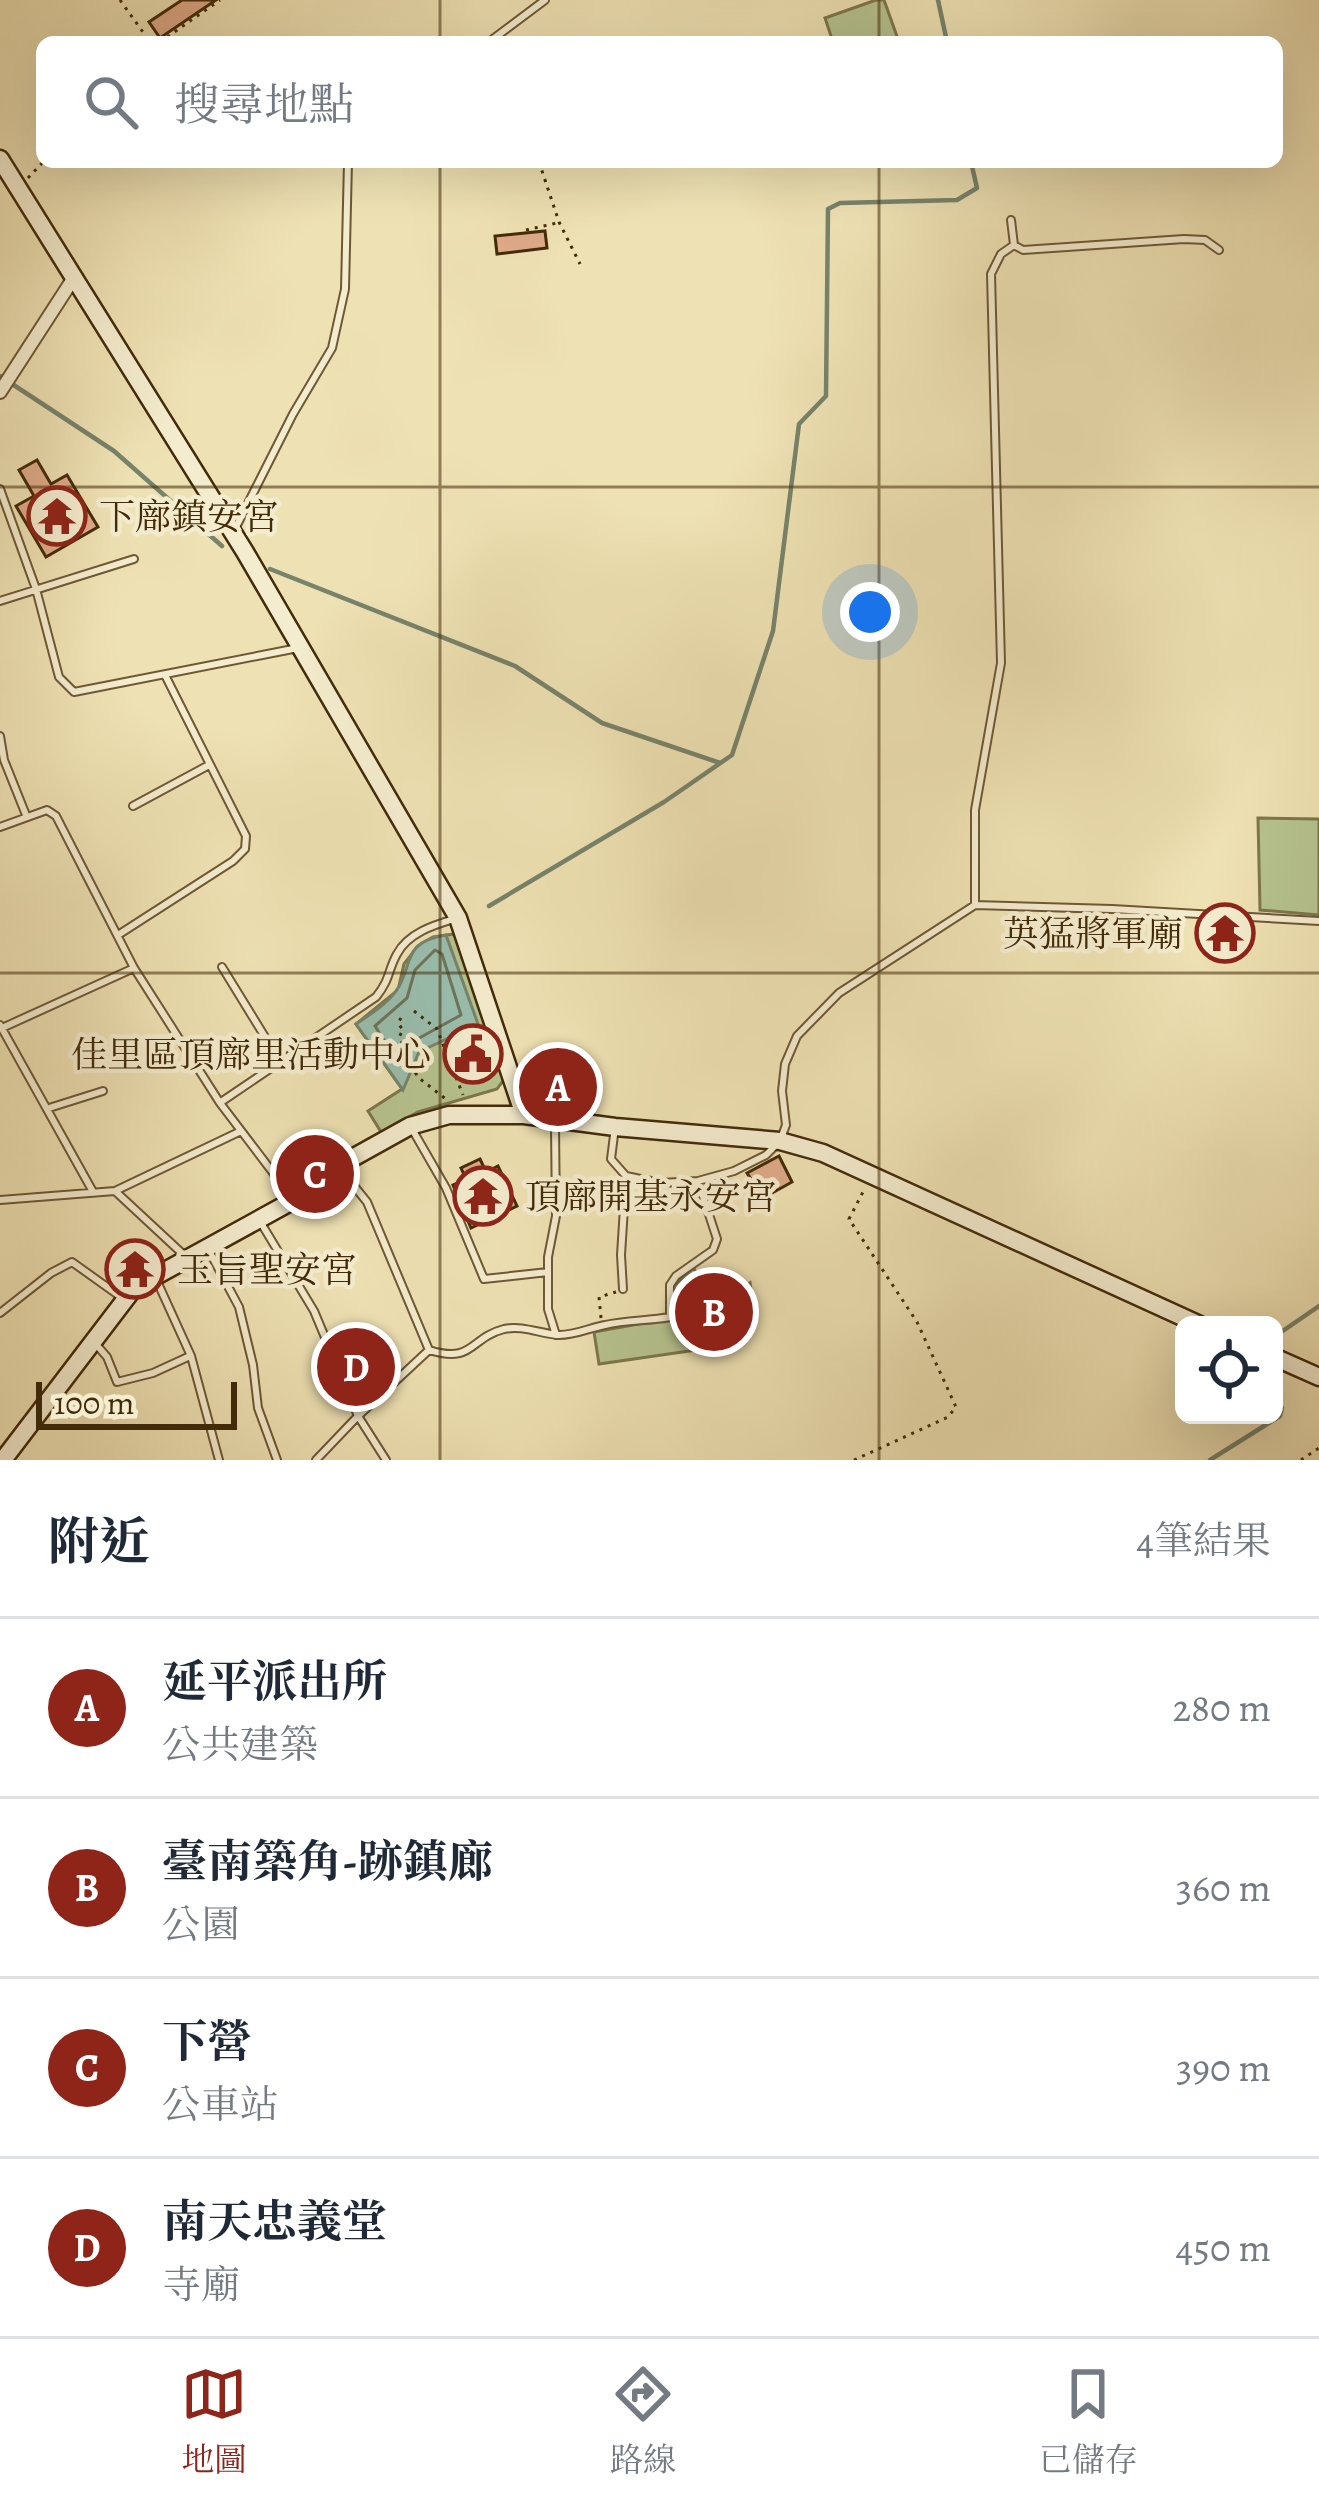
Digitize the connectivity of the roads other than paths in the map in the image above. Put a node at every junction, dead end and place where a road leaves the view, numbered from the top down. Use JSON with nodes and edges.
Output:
{"nodes":[{"id":1,"x":544,"y":0,"type":"edge"},
{"id":2,"x":497,"y":36,"type":"edge"},
{"id":3,"x":0,"y":159,"type":"edge"},
{"id":4,"x":348,"y":168,"type":"edge"},
{"id":5,"x":1011,"y":220,"type":"dead end"},
{"id":6,"x":1014,"y":244,"type":"junction"},
{"id":7,"x":1219,"y":250,"type":"dead end"},
{"id":8,"x":74,"y":276,"type":"junction"},
{"id":9,"x":4,"y":387,"type":"edge"},
{"id":10,"x":0,"y":489,"type":"edge"},
{"id":11,"x":233,"y":534,"type":"junction"},
{"id":12,"x":134,"y":560,"type":"dead end"},
{"id":13,"x":36,"y":589,"type":"junction"},
{"id":14,"x":0,"y":601,"type":"edge"},
{"id":15,"x":302,"y":647,"type":"junction"},
{"id":16,"x":165,"y":675,"type":"junction"},
{"id":17,"x":0,"y":736,"type":"edge"},
{"id":18,"x":210,"y":764,"type":"junction"},
{"id":19,"x":133,"y":806,"type":"dead end"},
{"id":20,"x":26,"y":815,"type":"junction"},
{"id":21,"x":0,"y":827,"type":"edge"},
{"id":22,"x":975,"y":905,"type":"junction"},
{"id":23,"x":458,"y":918,"type":"junction"},
{"id":24,"x":1319,"y":921,"type":"edge"},
{"id":25,"x":118,"y":935,"type":"junction"},
{"id":26,"x":222,"y":967,"type":"dead end"},
{"id":27,"x":134,"y":968,"type":"junction"},
{"id":28,"x":1,"y":1027,"type":"edge"},
{"id":29,"x":280,"y":1063,"type":"junction"},
{"id":30,"x":103,"y":1091,"type":"dead end"},
{"id":31,"x":220,"y":1102,"type":"junction"},
{"id":32,"x":47,"y":1108,"type":"junction"},
{"id":33,"x":524,"y":1115,"type":"junction"},
{"id":34,"x":555,"y":1118,"type":"junction"},
{"id":35,"x":410,"y":1126,"type":"junction"},
{"id":36,"x":615,"y":1127,"type":"junction"},
{"id":37,"x":241,"y":1131,"type":"junction"},
{"id":38,"x":780,"y":1141,"type":"junction"},
{"id":39,"x":338,"y":1166,"type":"junction"},
{"id":40,"x":626,"y":1176,"type":"junction"},
{"id":41,"x":698,"y":1181,"type":"junction"},
{"id":42,"x":92,"y":1191,"type":"junction"},
{"id":43,"x":115,"y":1191,"type":"junction"},
{"id":44,"x":0,"y":1200,"type":"edge"},
{"id":45,"x":294,"y":1200,"type":"junction"},
{"id":46,"x":260,"y":1220,"type":"junction"},
{"id":47,"x":207,"y":1247,"type":"junction"},
{"id":48,"x":187,"y":1258,"type":"junction"},
{"id":49,"x":548,"y":1272,"type":"junction"},
{"id":50,"x":154,"y":1276,"type":"junction"},
{"id":51,"x":623,"y":1289,"type":"road end"},
{"id":52,"x":124,"y":1299,"type":"junction"},
{"id":53,"x":0,"y":1313,"type":"edge"},
{"id":54,"x":1180,"y":1316,"type":"edge"},
{"id":55,"x":556,"y":1335,"type":"junction"},
{"id":56,"x":92,"y":1340,"type":"junction"},
{"id":57,"x":429,"y":1350,"type":"junction"},
{"id":58,"x":191,"y":1356,"type":"junction"},
{"id":59,"x":1283,"y":1362,"type":"edge"},
{"id":60,"x":1319,"y":1377,"type":"edge"},
{"id":61,"x":358,"y":1416,"type":"junction"},
{"id":62,"x":3,"y":1460,"type":"edge"},
{"id":63,"x":219,"y":1460,"type":"edge"},
{"id":64,"x":277,"y":1460,"type":"edge"},
{"id":65,"x":316,"y":1460,"type":"edge"},
{"id":66,"x":386,"y":1460,"type":"edge"}],
"edges":[{"from":1,"to":2,"type":"lane"},
{"from":3,"to":8,"type":"street"},
{"from":4,"to":11,"type":"lane"},
{"from":5,"to":6,"type":"lane"},
{"from":6,"to":7,"type":"lane"},
{"from":6,"to":22,"type":"lane"},
{"from":8,"to":9,"type":"street"},
{"from":8,"to":11,"type":"street"},
{"from":10,"to":13,"type":"lane"},
{"from":11,"to":15,"type":"street"},
{"from":12,"to":13,"type":"lane"},
{"from":13,"to":14,"type":"lane"},
{"from":13,"to":16,"type":"lane"},
{"from":15,"to":16,"type":"lane"},
{"from":15,"to":23,"type":"street"},
{"from":16,"to":18,"type":"lane"},
{"from":17,"to":20,"type":"lane"},
{"from":18,"to":19,"type":"lane"},
{"from":18,"to":25,"type":"lane"},
{"from":20,"to":21,"type":"lane"},
{"from":20,"to":25,"type":"lane"},
{"from":22,"to":24,"type":"lane"},
{"from":22,"to":38,"type":"lane"},
{"from":23,"to":29,"type":"lane"},
{"from":23,"to":33,"type":"street"},
{"from":25,"to":27,"type":"lane"},
{"from":26,"to":29,"type":"lane"},
{"from":27,"to":28,"type":"lane"},
{"from":27,"to":31,"type":"lane"},
{"from":28,"to":32,"type":"lane"},
{"from":29,"to":31,"type":"lane"},
{"from":30,"to":32,"type":"lane"},
{"from":31,"to":37,"type":"lane"},
{"from":32,"to":42,"type":"lane"},
{"from":33,"to":34,"type":"street"},
{"from":33,"to":35,"type":"street"},
{"from":34,"to":36,"type":"street"},
{"from":34,"to":49,"type":"lane"},
{"from":35,"to":39,"type":"street"},
{"from":35,"to":49,"type":"lane"},
{"from":36,"to":38,"type":"street"},
{"from":36,"to":40,"type":"lane"},
{"from":37,"to":43,"type":"lane"},
{"from":37,"to":45,"type":"lane"},
{"from":38,"to":41,"type":"lane"},
{"from":38,"to":54,"type":"street"},
{"from":39,"to":45,"type":"street"},
{"from":39,"to":57,"type":"lane"},
{"from":40,"to":41,"type":"lane"},
{"from":40,"to":51,"type":"lane"},
{"from":41,"to":55,"type":"lane"},
{"from":42,"to":43,"type":"lane"},
{"from":42,"to":44,"type":"lane"},
{"from":43,"to":48,"type":"lane"},
{"from":45,"to":46,"type":"street"},
{"from":46,"to":47,"type":"street"},
{"from":46,"to":61,"type":"lane"},
{"from":47,"to":48,"type":"street"},
{"from":47,"to":64,"type":"lane"},
{"from":48,"to":50,"type":"street"},
{"from":49,"to":55,"type":"lane"},
{"from":50,"to":52,"type":"street"},
{"from":50,"to":58,"type":"lane"},
{"from":52,"to":53,"type":"lane"},
{"from":52,"to":56,"type":"street"},
{"from":55,"to":57,"type":"lane"},
{"from":56,"to":58,"type":"lane"},
{"from":56,"to":62,"type":"street"},
{"from":57,"to":61,"type":"lane"},
{"from":58,"to":63,"type":"lane"},
{"from":59,"to":60,"type":"street"},
{"from":61,"to":65,"type":"lane"},
{"from":61,"to":66,"type":"lane"}]}
